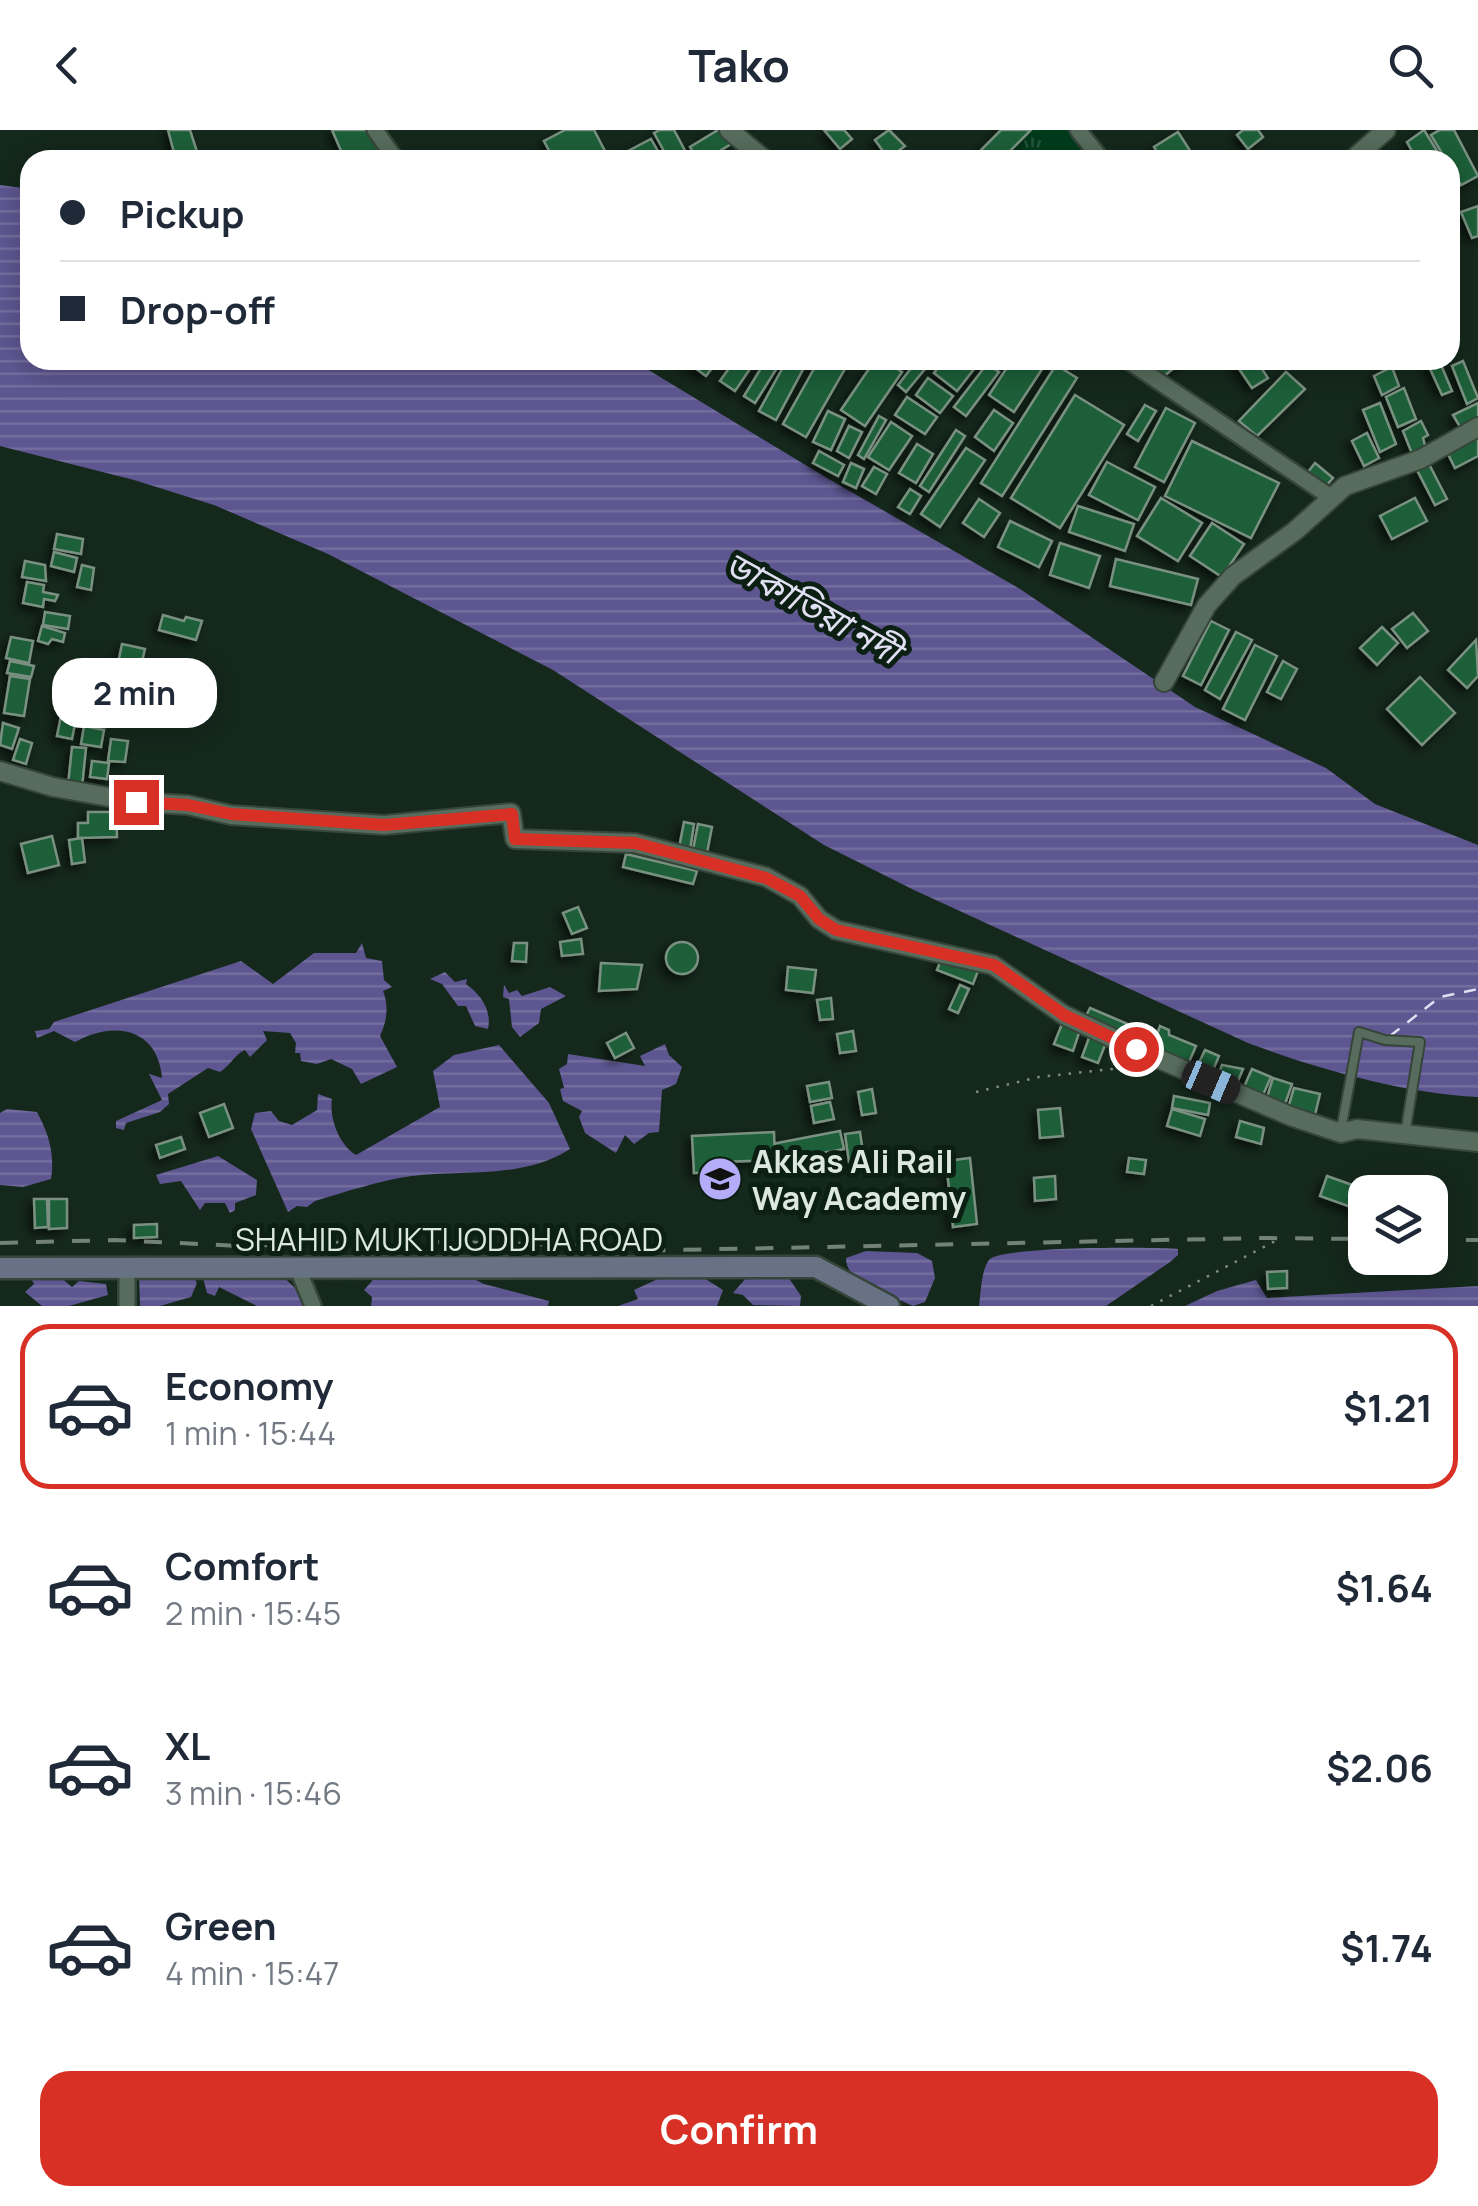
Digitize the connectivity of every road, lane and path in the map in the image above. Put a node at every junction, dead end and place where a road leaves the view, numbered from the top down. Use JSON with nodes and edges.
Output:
{"nodes":[{"id":1,"x":728,"y":130,"type":"edge"},
{"id":2,"x":1078,"y":130,"type":"edge"},
{"id":3,"x":1386,"y":130,"type":"edge"},
{"id":4,"x":753,"y":150,"type":"edge"},
{"id":5,"x":1094,"y":150,"type":"edge"},
{"id":6,"x":1363,"y":150,"type":"edge"},
{"id":7,"x":1143,"y":370,"type":"edge"},
{"id":8,"x":1478,"y":427,"type":"edge"},
{"id":9,"x":1332,"y":498,"type":"junction"},
{"id":10,"x":1164,"y":682,"type":"dead end"},
{"id":11,"x":0,"y":771,"type":"edge"},
{"id":12,"x":1136,"y":1049,"type":"junction"},
{"id":13,"x":976,"y":1092,"type":"dead end"},
{"id":14,"x":1341,"y":1133,"type":"junction"},
{"id":15,"x":1405,"y":1134,"type":"junction"},
{"id":16,"x":1478,"y":1142,"type":"edge"},
{"id":17,"x":1281,"y":1238,"type":"dead end"},
{"id":18,"x":0,"y":1268,"type":"edge"},
{"id":19,"x":298,"y":1269,"type":"junction"},
{"id":20,"x":127,"y":1270,"type":"junction"},
{"id":21,"x":127,"y":1306,"type":"edge"},
{"id":22,"x":312,"y":1306,"type":"edge"},
{"id":23,"x":889,"y":1306,"type":"edge"},
{"id":24,"x":1151,"y":1306,"type":"edge"}],
"edges":[{"from":1,"to":4,"type":"street"},
{"from":2,"to":5,"type":"street"},
{"from":3,"to":6,"type":"street"},
{"from":7,"to":9,"type":"street"},
{"from":8,"to":9,"type":"street"},
{"from":9,"to":10,"type":"street"},
{"from":11,"to":12,"type":"street"},
{"from":12,"to":13,"type":"path"},
{"from":12,"to":14,"type":"street"},
{"from":14,"to":15,"type":"street"},
{"from":14,"to":15,"type":"lane"},
{"from":15,"to":16,"type":"street"},
{"from":17,"to":24,"type":"path"},
{"from":18,"to":20,"type":"main road","name":"SHAHID MUKTIJODDHA ROAD"},
{"from":19,"to":20,"type":"main road","name":"SHAHID MUKTIJODDHA ROAD"},
{"from":19,"to":22,"type":"street"},
{"from":19,"to":23,"type":"main road","name":"SHAHID MUKTIJODDHA ROAD"},
{"from":20,"to":21,"type":"street"}]}
